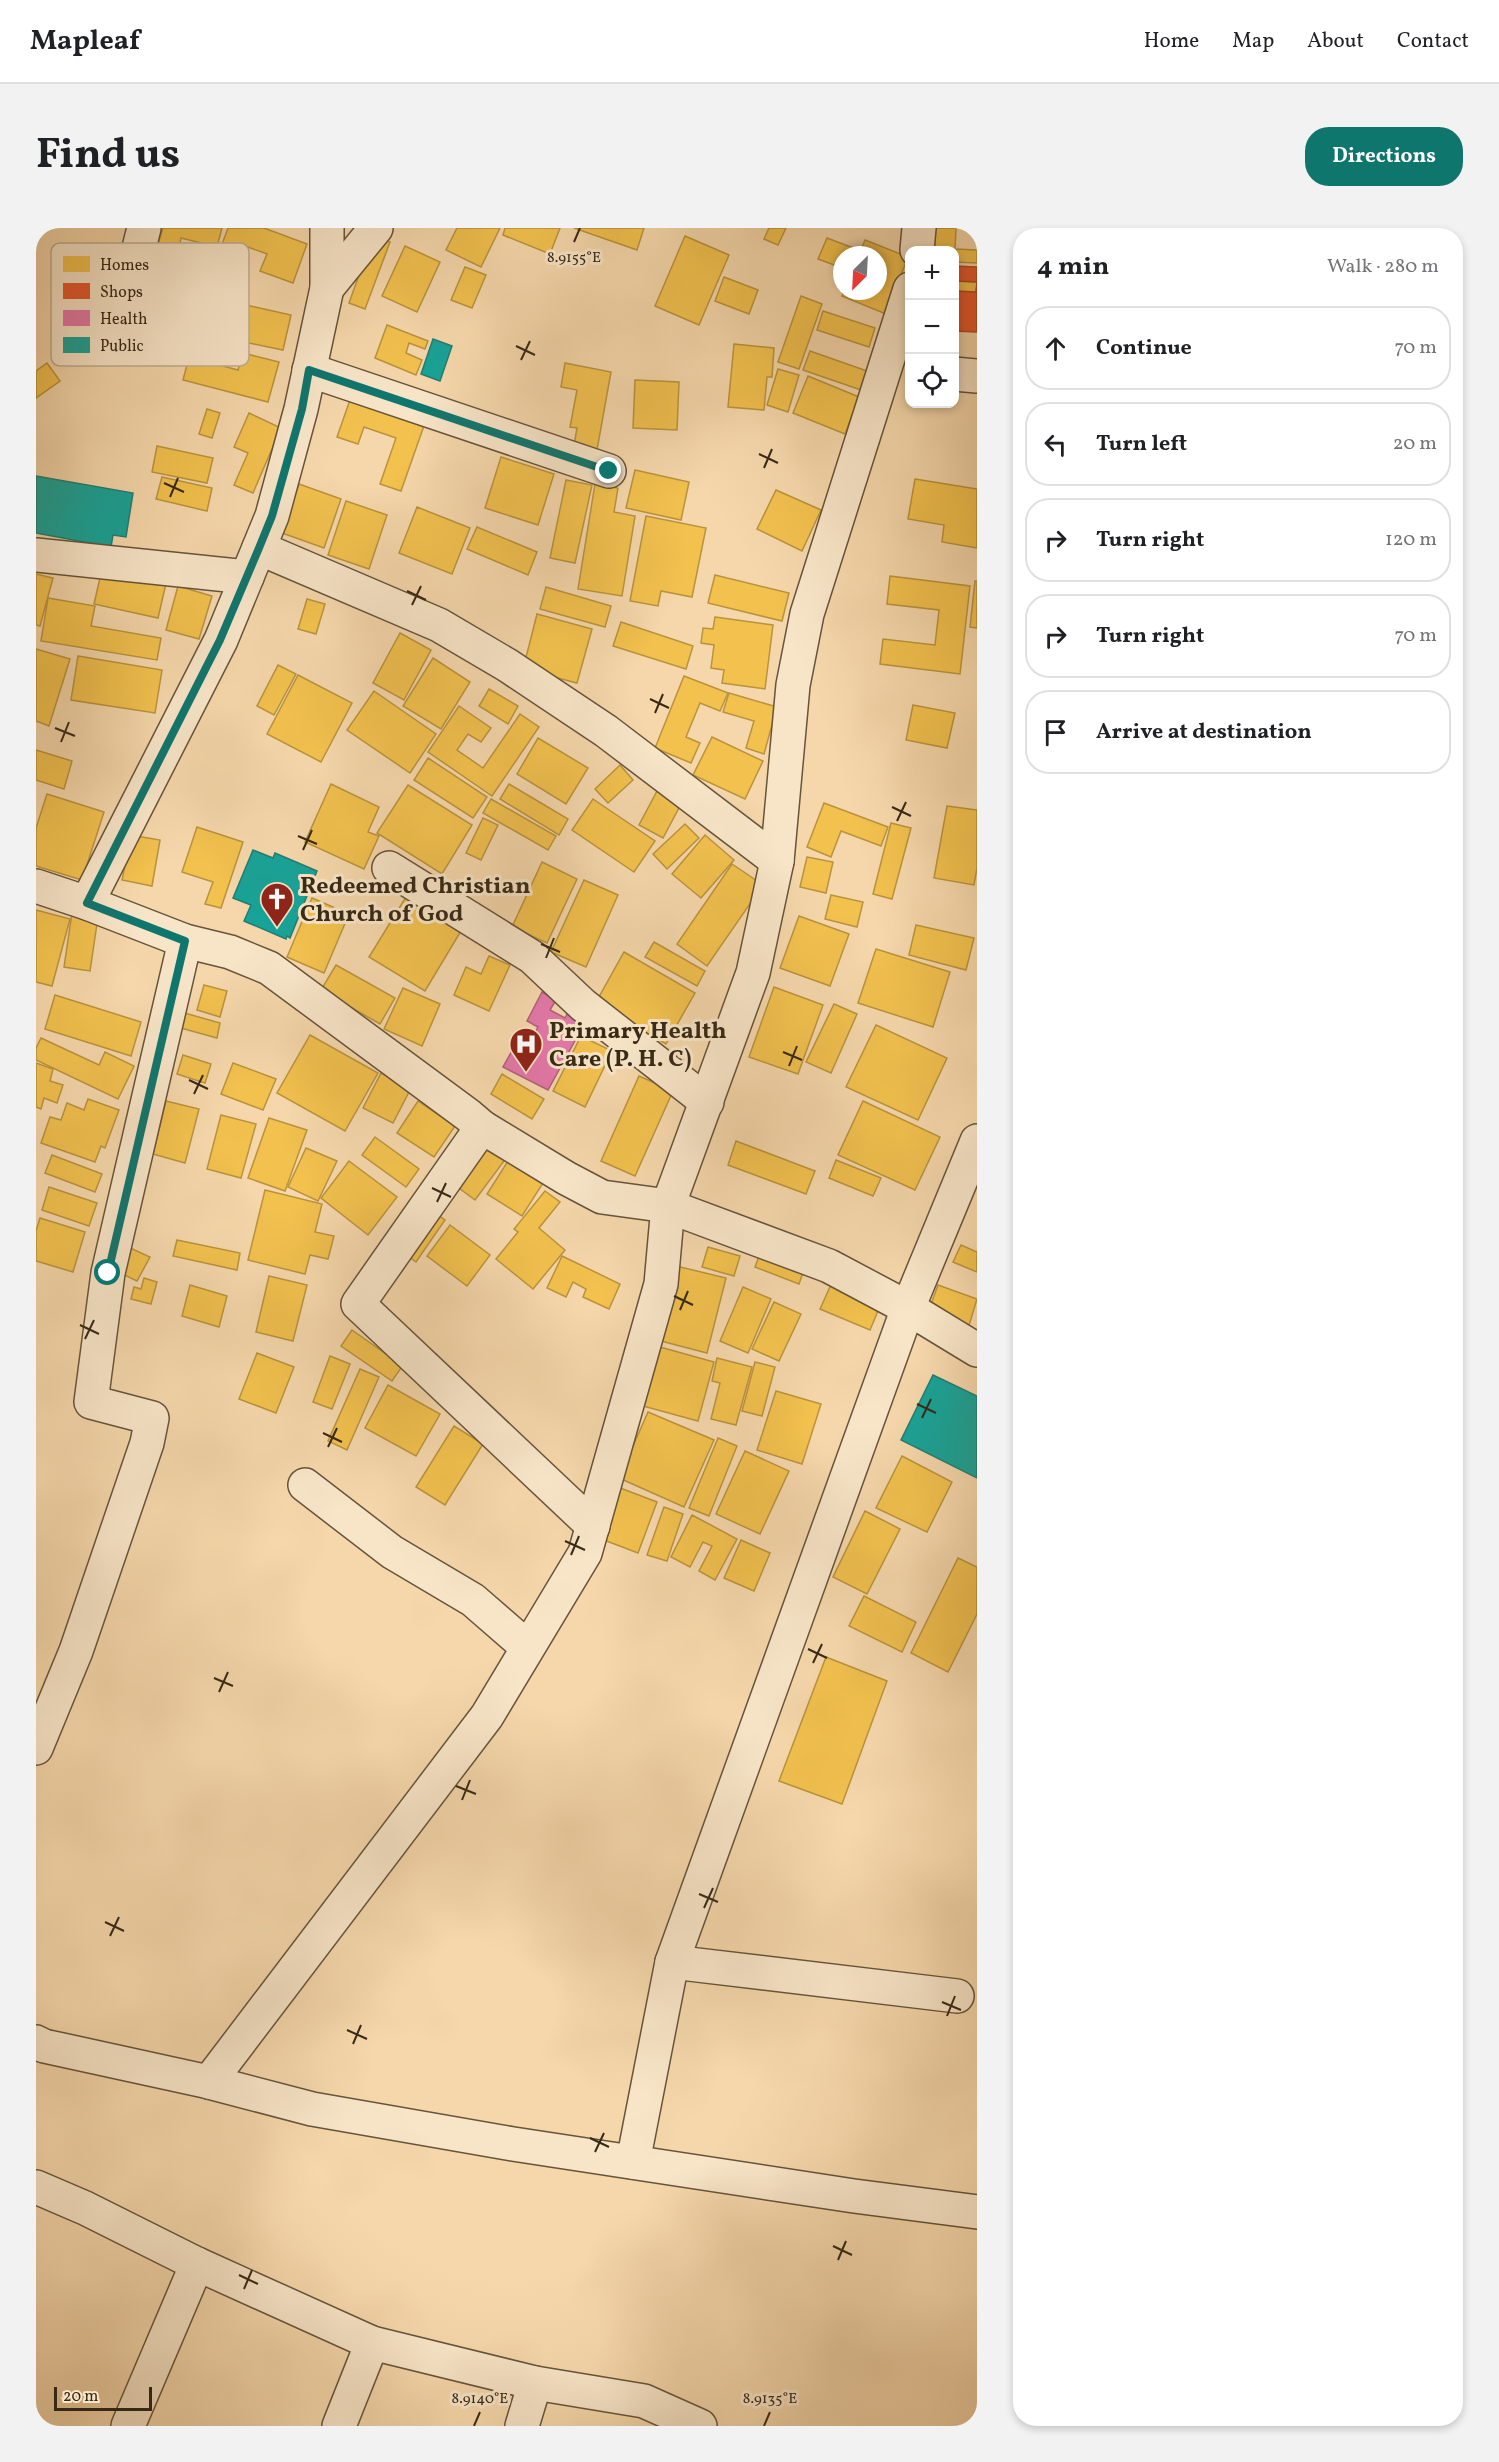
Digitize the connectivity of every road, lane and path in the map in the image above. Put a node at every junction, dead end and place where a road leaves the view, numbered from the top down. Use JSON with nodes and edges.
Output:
{"nodes":[{"id":1,"x":321,"y":228,"type":"edge"},
{"id":2,"x":376,"y":228,"type":"edge"},
{"id":3,"x":919,"y":228,"type":"edge"},
{"id":4,"x":917,"y":246,"type":"edge"},
{"id":5,"x":327,"y":288,"type":"junction"},
{"id":6,"x":907,"y":300,"type":"edge"},
{"id":7,"x":897,"y":369,"type":"edge"},
{"id":8,"x":309,"y":370,"type":"junction"},
{"id":9,"x":959,"y":374,"type":"edge"},
{"id":10,"x":977,"y":376,"type":"edge"},
{"id":11,"x":609,"y":471,"type":"dead end"},
{"id":12,"x":259,"y":548,"type":"junction"},
{"id":13,"x":36,"y":555,"type":"edge"},
{"id":14,"x":247,"y":577,"type":"junction"},
{"id":15,"x":777,"y":861,"type":"junction"},
{"id":16,"x":388,"y":868,"type":"dead end"},
{"id":17,"x":36,"y":886,"type":"edge"},
{"id":18,"x":87,"y":903,"type":"junction"},
{"id":19,"x":185,"y":941,"type":"junction"},
{"id":20,"x":707,"y":1102,"type":"junction"},
{"id":21,"x":482,"y":1127,"type":"junction"},
{"id":22,"x":977,"y":1141,"type":"edge"},
{"id":23,"x":668,"y":1206,"type":"junction"},
{"id":24,"x":908,"y":1308,"type":"junction"},
{"id":25,"x":977,"y":1350,"type":"edge"},
{"id":26,"x":305,"y":1485,"type":"dead end"},
{"id":27,"x":593,"y":1526,"type":"junction"},
{"id":28,"x":527,"y":1647,"type":"junction"},
{"id":29,"x":36,"y":1748,"type":"edge"},
{"id":30,"x":672,"y":1962,"type":"junction"},
{"id":31,"x":957,"y":1996,"type":"dead end"},
{"id":32,"x":39,"y":2052,"type":"edge"},
{"id":33,"x":209,"y":2082,"type":"junction"},
{"id":34,"x":633,"y":2162,"type":"junction"},
{"id":35,"x":36,"y":2187,"type":"edge"},
{"id":36,"x":977,"y":2212,"type":"edge"},
{"id":37,"x":197,"y":2264,"type":"junction"},
{"id":38,"x":372,"y":2343,"type":"junction"},
{"id":39,"x":535,"y":2383,"type":"junction"},
{"id":40,"x":128,"y":2426,"type":"edge"},
{"id":41,"x":339,"y":2426,"type":"edge"},
{"id":42,"x":522,"y":2426,"type":"edge"},
{"id":43,"x":700,"y":2426,"type":"edge"}],
"edges":[{"from":1,"to":5,"type":"street"},
{"from":2,"to":5,"type":"street"},
{"from":3,"to":4,"type":"street"},
{"from":5,"to":8,"type":"street"},
{"from":6,"to":7,"type":"street"},
{"from":7,"to":15,"type":"street"},
{"from":8,"to":11,"type":"street"},
{"from":8,"to":12,"type":"street"},
{"from":9,"to":10,"type":"street"},
{"from":12,"to":14,"type":"street"},
{"from":12,"to":15,"type":"street"},
{"from":13,"to":14,"type":"street"},
{"from":14,"to":18,"type":"street"},
{"from":15,"to":20,"type":"street"},
{"from":16,"to":20,"type":"street"},
{"from":17,"to":18,"type":"street"},
{"from":18,"to":19,"type":"street"},
{"from":19,"to":21,"type":"street"},
{"from":19,"to":29,"type":"street"},
{"from":20,"to":23,"type":"street"},
{"from":21,"to":23,"type":"street"},
{"from":21,"to":27,"type":"street"},
{"from":22,"to":24,"type":"street"},
{"from":23,"to":24,"type":"street"},
{"from":23,"to":27,"type":"street"},
{"from":24,"to":25,"type":"street"},
{"from":24,"to":30,"type":"street"},
{"from":26,"to":28,"type":"street"},
{"from":27,"to":28,"type":"street"},
{"from":28,"to":33,"type":"street"},
{"from":30,"to":31,"type":"street"},
{"from":30,"to":34,"type":"street"},
{"from":32,"to":33,"type":"street"},
{"from":33,"to":34,"type":"street"},
{"from":34,"to":36,"type":"street"},
{"from":35,"to":37,"type":"street"},
{"from":37,"to":38,"type":"street"},
{"from":37,"to":40,"type":"street"},
{"from":38,"to":39,"type":"street"},
{"from":38,"to":41,"type":"street"},
{"from":39,"to":42,"type":"street"},
{"from":39,"to":43,"type":"street"}]}
